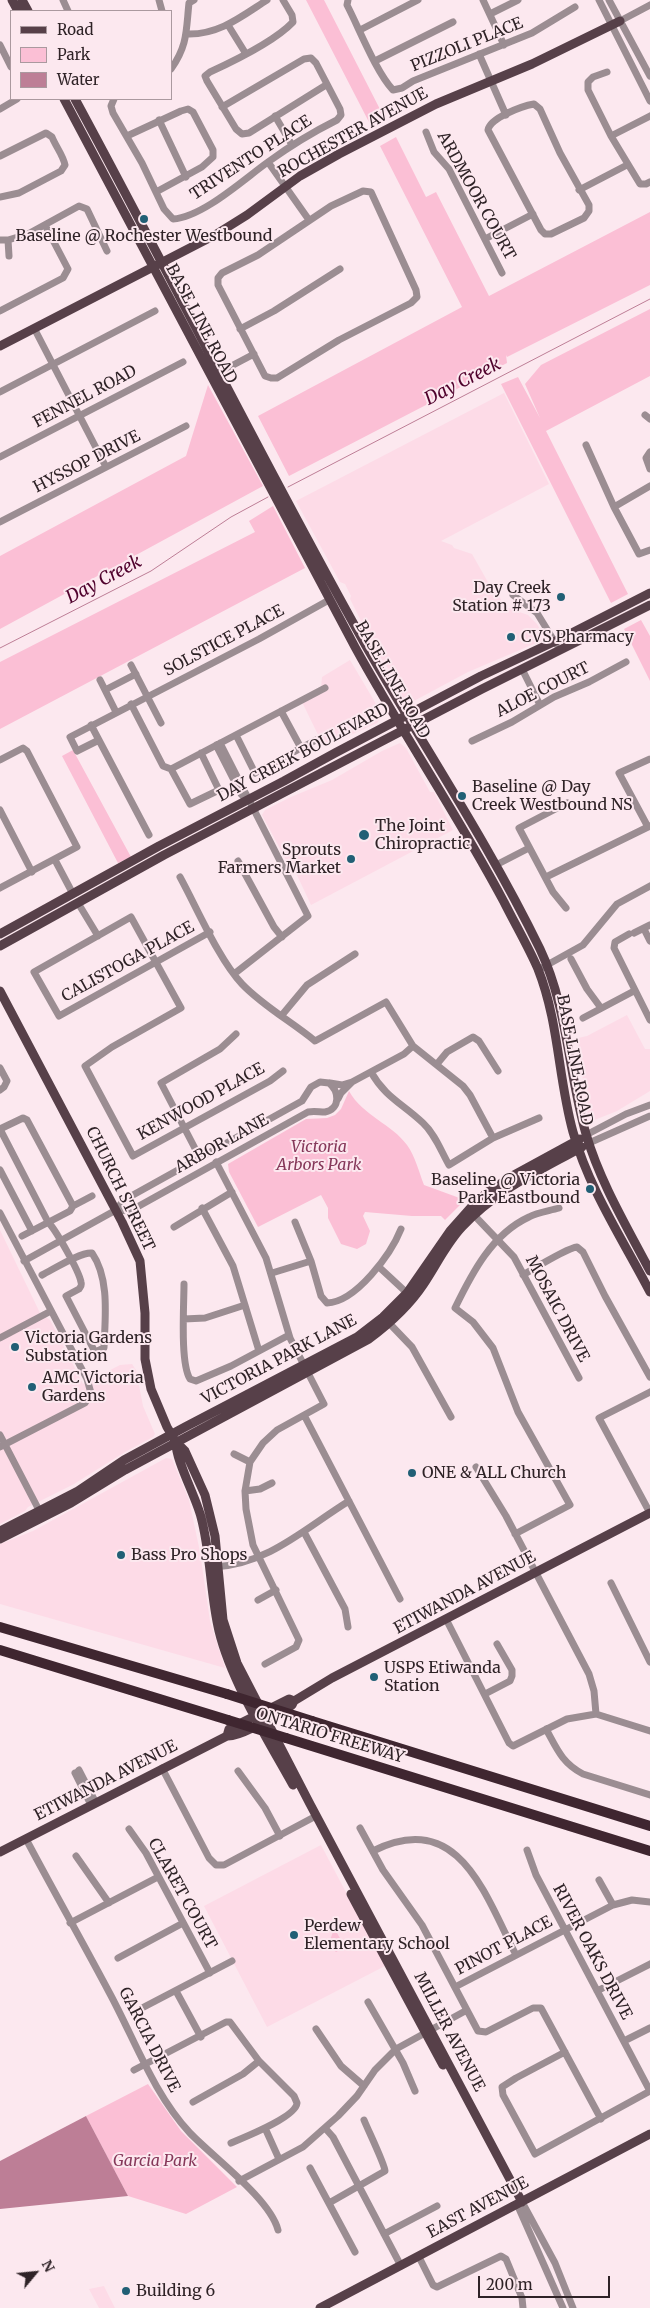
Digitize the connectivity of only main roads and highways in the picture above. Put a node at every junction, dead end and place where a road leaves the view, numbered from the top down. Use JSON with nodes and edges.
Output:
{"nodes":[{"id":1,"x":620,"y":21,"type":"road end"},
{"id":2,"x":65,"y":100,"type":"edge"},
{"id":3,"x":76,"y":100,"type":"edge"},
{"id":4,"x":162,"y":261,"type":"junction"},
{"id":5,"x":153,"y":266,"type":"junction"},
{"id":6,"x":0,"y":346,"type":"edge"},
{"id":7,"x":650,"y":593,"type":"edge"},
{"id":8,"x":650,"y":605,"type":"edge"},
{"id":9,"x":407,"y":715,"type":"junction"},
{"id":10,"x":397,"y":721,"type":"junction"},
{"id":11,"x":413,"y":725,"type":"junction"},
{"id":12,"x":403,"y":730,"type":"junction"},
{"id":13,"x":460,"y":823,"type":"junction"},
{"id":14,"x":491,"y":856,"type":"junction"},
{"id":15,"x":0,"y":934,"type":"edge"},
{"id":16,"x":0,"y":946,"type":"edge"},
{"id":17,"x":0,"y":991,"type":"edge"},
{"id":18,"x":588,"y":1139,"type":"junction"},
{"id":19,"x":577,"y":1145,"type":"junction"},
{"id":20,"x":471,"y":1212,"type":"junction"},
{"id":21,"x":647,"y":1270,"type":"edge"},
{"id":22,"x":650,"y":1292,"type":"edge"},
{"id":23,"x":306,"y":1369,"type":"junction"},
{"id":24,"x":174,"y":1439,"type":"junction"},
{"id":25,"x":650,"y":1513,"type":"edge"},
{"id":26,"x":41,"y":1514,"type":"junction"},
{"id":27,"x":0,"y":1531,"type":"edge"},
{"id":28,"x":0,"y":1539,"type":"edge"},
{"id":29,"x":0,"y":1627,"type":"edge"},
{"id":30,"x":0,"y":1650,"type":"edge"},
{"id":31,"x":261,"y":1718,"type":"junction"},
{"id":32,"x":650,"y":1826,"type":"edge"},
{"id":33,"x":650,"y":1851,"type":"edge"},
{"id":34,"x":0,"y":1852,"type":"edge"},
{"id":35,"x":650,"y":2134,"type":"edge"},
{"id":36,"x":520,"y":2203,"type":"junction"},
{"id":37,"x":320,"y":2308,"type":"edge"}],
"edges":[{"from":1,"to":4,"type":"main road","name":"ROCHESTER AVENUE"},
{"from":2,"to":5,"type":"main road","name":"BASE LINE ROAD"},
{"from":3,"to":4,"type":"main road","name":"BASE LINE ROAD"},
{"from":4,"to":5,"type":"main road","name":"ROCHESTER AVENUE"},
{"from":4,"to":9,"type":"main road","name":"BASE LINE ROAD"},
{"from":5,"to":6,"type":"main road","name":"ROCHESTER AVENUE"},
{"from":5,"to":10,"type":"main road","name":"BASE LINE ROAD"},
{"from":7,"to":9,"type":"main road","name":"DAY CREEK BOULEVARD"},
{"from":8,"to":11,"type":"main road","name":"DAY CREEK BOULEVARD"},
{"from":9,"to":10,"type":"main road","name":"DAY CREEK BOULEVARD"},
{"from":9,"to":11,"type":"main road","name":"BASE LINE ROAD"},
{"from":10,"to":12,"type":"main road","name":"BASE LINE ROAD"},
{"from":10,"to":15,"type":"main road","name":"DAY CREEK BOULEVARD"},
{"from":11,"to":12,"type":"main road","name":"DAY CREEK BOULEVARD"},
{"from":11,"to":14,"type":"main road","name":"BASE LINE ROAD"},
{"from":12,"to":13,"type":"main road","name":"BASE LINE ROAD"},
{"from":12,"to":16,"type":"main road","name":"DAY CREEK BOULEVARD"},
{"from":13,"to":14,"type":"main road"},
{"from":13,"to":19,"type":"main road","name":"BASE LINE ROAD"},
{"from":14,"to":18,"type":"main road","name":"BASE LINE ROAD"},
{"from":17,"to":24,"type":"main road","name":"CHURCH STREET"},
{"from":18,"to":19,"type":"main road","name":"VICTORIA PARK LANE"},
{"from":18,"to":21,"type":"main road","name":"BASE LINE ROAD"},
{"from":19,"to":20,"type":"main road","name":"VICTORIA PARK LANE"},
{"from":19,"to":21,"type":"main road","name":"BASE LINE ROAD"},
{"from":20,"to":23,"type":"main road","name":"VICTORIA PARK LANE"},
{"from":20,"to":23,"type":"main road","name":"VICTORIA PARK LANE"},
{"from":21,"to":22,"type":"main road","name":"BASE LINE ROAD"},
{"from":23,"to":24,"type":"main road","name":"VICTORIA PARK LANE"},
{"from":24,"to":26,"type":"main road","name":"VICTORIA PARK LANE"},
{"from":24,"to":31,"type":"main road","name":"CHURCH STREET"},
{"from":25,"to":31,"type":"main road","name":"ETIWANDA AVENUE"},
{"from":26,"to":27,"type":"main road"},
{"from":26,"to":28,"type":"main road"},
{"from":29,"to":32,"type":"highway","name":"ONTARIO FREEWAY","bridge":true},
{"from":30,"to":33,"type":"highway","name":"ONTARIO FREEWAY","bridge":true},
{"from":31,"to":34,"type":"main road","name":"ETIWANDA AVENUE"},
{"from":31,"to":36,"type":"main road","name":"MILLER AVENUE"},
{"from":35,"to":36,"type":"main road","name":"EAST AVENUE"},
{"from":36,"to":37,"type":"main road","name":"EAST AVENUE"}]}
